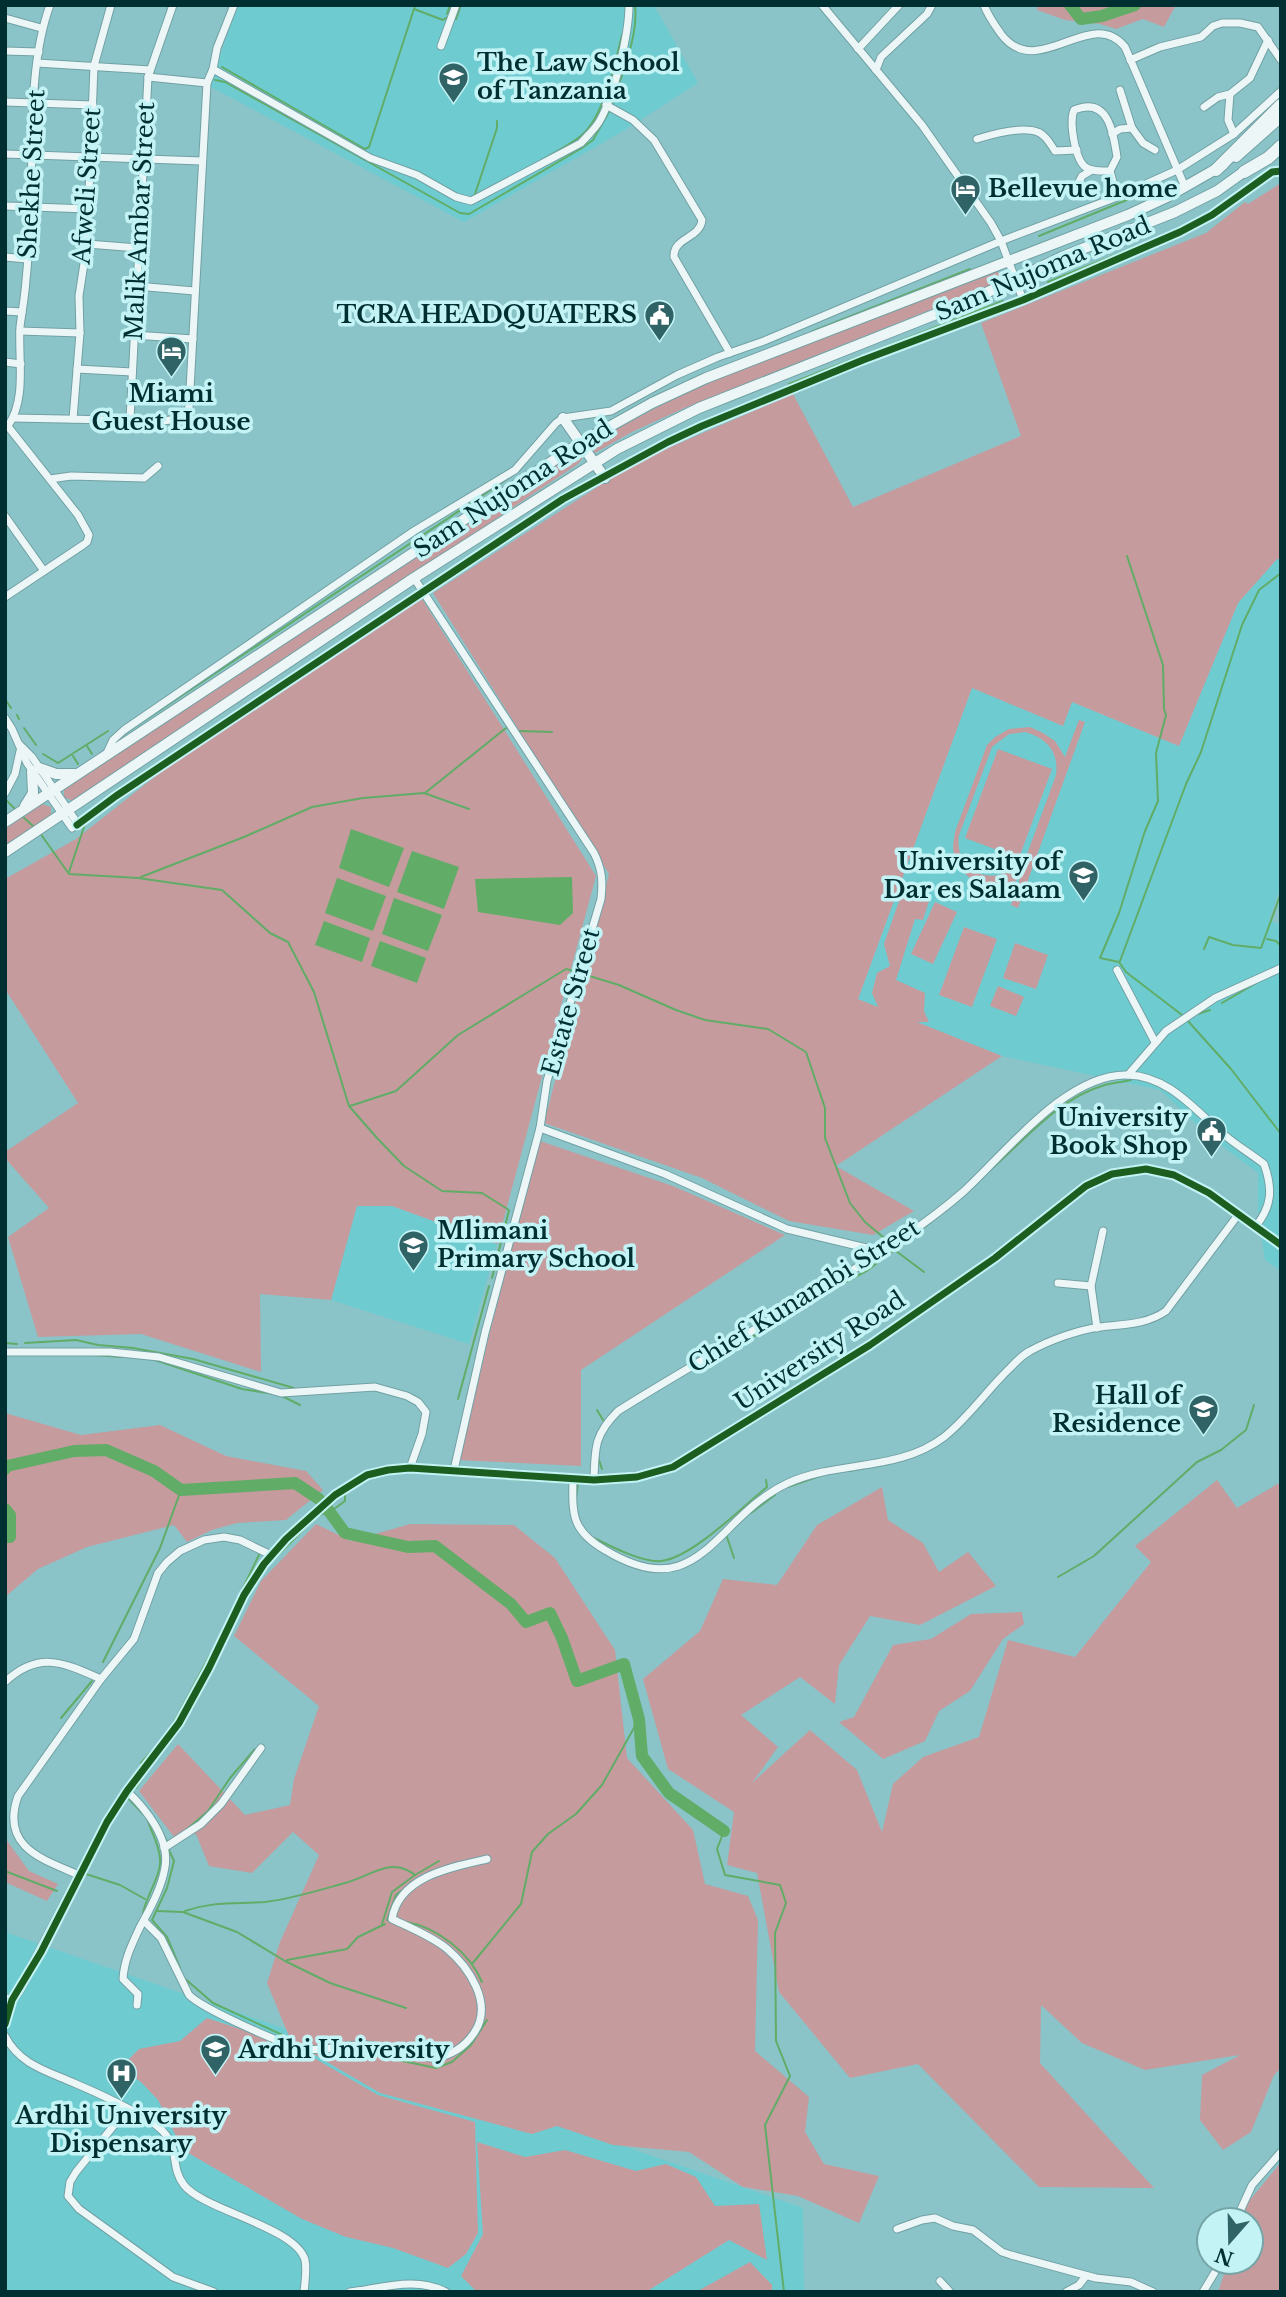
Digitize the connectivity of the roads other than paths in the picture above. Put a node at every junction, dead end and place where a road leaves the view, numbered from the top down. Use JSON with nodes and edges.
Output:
{"nodes":[{"id":1,"x":50,"y":5,"type":"edge"},
{"id":2,"x":111,"y":5,"type":"edge"},
{"id":3,"x":173,"y":5,"type":"edge"},
{"id":4,"x":234,"y":5,"type":"edge"},
{"id":5,"x":456,"y":5,"type":"edge"},
{"id":6,"x":629,"y":5,"type":"edge"},
{"id":7,"x":822,"y":5,"type":"edge"},
{"id":8,"x":899,"y":5,"type":"edge"},
{"id":9,"x":932,"y":5,"type":"edge"},
{"id":10,"x":984,"y":5,"type":"edge"},
{"id":11,"x":5,"y":18,"type":"edge"},
{"id":12,"x":41,"y":28,"type":"junction"},
{"id":13,"x":1268,"y":40,"type":"junction"},
{"id":14,"x":441,"y":46,"type":"dead end"},
{"id":15,"x":858,"y":48,"type":"junction"},
{"id":16,"x":5,"y":51,"type":"edge"},
{"id":17,"x":39,"y":52,"type":"junction"},
{"id":18,"x":1130,"y":60,"type":"junction"},
{"id":19,"x":1281,"y":60,"type":"edge"},
{"id":20,"x":37,"y":63,"type":"junction"},
{"id":21,"x":94,"y":66,"type":"junction"},
{"id":22,"x":213,"y":69,"type":"junction"},
{"id":23,"x":876,"y":70,"type":"junction"},
{"id":24,"x":149,"y":74,"type":"junction"},
{"id":25,"x":207,"y":83,"type":"junction"},
{"id":26,"x":1120,"y":90,"type":"dead end"},
{"id":27,"x":1281,"y":91,"type":"edge"},
{"id":28,"x":1230,"y":94,"type":"junction"},
{"id":29,"x":5,"y":102,"type":"edge"},
{"id":30,"x":34,"y":102,"type":"junction"},
{"id":31,"x":606,"y":104,"type":"junction"},
{"id":32,"x":93,"y":105,"type":"junction"},
{"id":33,"x":1281,"y":105,"type":"edge"},
{"id":34,"x":1204,"y":107,"type":"dead end"},
{"id":35,"x":1281,"y":117,"type":"edge"},
{"id":36,"x":1132,"y":128,"type":"junction"},
{"id":37,"x":1112,"y":134,"type":"junction"},
{"id":38,"x":1234,"y":134,"type":"junction"},
{"id":39,"x":977,"y":139,"type":"dead end"},
{"id":40,"x":1281,"y":144,"type":"edge"},
{"id":41,"x":1077,"y":150,"type":"junction"},
{"id":42,"x":1155,"y":150,"type":"dead end"},
{"id":43,"x":5,"y":154,"type":"edge"},
{"id":44,"x":32,"y":155,"type":"junction"},
{"id":45,"x":90,"y":158,"type":"junction"},
{"id":46,"x":143,"y":159,"type":"junction"},
{"id":47,"x":201,"y":161,"type":"junction"},
{"id":48,"x":1091,"y":170,"type":"junction"},
{"id":49,"x":1177,"y":170,"type":"junction"},
{"id":50,"x":1216,"y":170,"type":"junction"},
{"id":51,"x":1281,"y":171,"type":"edge"},
{"id":52,"x":1110,"y":172,"type":"junction"},
{"id":53,"x":1244,"y":172,"type":"joint"},
{"id":54,"x":1185,"y":187,"type":"junction"},
{"id":55,"x":1073,"y":193,"type":"dead end"},
{"id":56,"x":1117,"y":197,"type":"junction"},
{"id":57,"x":5,"y":205,"type":"edge"},
{"id":58,"x":30,"y":208,"type":"junction"},
{"id":59,"x":88,"y":209,"type":"junction"},
{"id":60,"x":1001,"y":241,"type":"junction"},
{"id":61,"x":87,"y":244,"type":"junction"},
{"id":62,"x":138,"y":248,"type":"junction"},
{"id":63,"x":5,"y":257,"type":"edge"},
{"id":64,"x":27,"y":259,"type":"junction"},
{"id":65,"x":1008,"y":260,"type":"junction"},
{"id":66,"x":1015,"y":280,"type":"junction"},
{"id":67,"x":136,"y":286,"type":"junction"},
{"id":68,"x":195,"y":291,"type":"junction"},
{"id":69,"x":1023,"y":300,"type":"junction"},
{"id":70,"x":5,"y":312,"type":"edge"},
{"id":71,"x":22,"y":312,"type":"junction"},
{"id":72,"x":20,"y":331,"type":"junction"},
{"id":73,"x":80,"y":333,"type":"junction"},
{"id":74,"x":134,"y":335,"type":"junction"},
{"id":75,"x":193,"y":340,"type":"junction"},
{"id":76,"x":730,"y":353,"type":"junction"},
{"id":77,"x":5,"y":362,"type":"edge"},
{"id":78,"x":21,"y":365,"type":"junction"},
{"id":79,"x":77,"y":369,"type":"junction"},
{"id":80,"x":132,"y":372,"type":"junction"},
{"id":81,"x":13,"y":418,"type":"junction"},
{"id":82,"x":563,"y":418,"type":"junction"},
{"id":83,"x":73,"y":419,"type":"junction"},
{"id":84,"x":130,"y":419,"type":"junction"},
{"id":85,"x":7,"y":424,"type":"edge"},
{"id":86,"x":580,"y":443,"type":"junction"},
{"id":87,"x":595,"y":463,"type":"junction"},
{"id":88,"x":158,"y":466,"type":"dead end"},
{"id":89,"x":605,"y":478,"type":"junction"},
{"id":90,"x":50,"y":479,"type":"junction"},
{"id":91,"x":5,"y":516,"type":"edge"},
{"id":92,"x":44,"y":571,"type":"junction"},
{"id":93,"x":414,"y":578,"type":"junction"},
{"id":94,"x":424,"y":591,"type":"junction"},
{"id":95,"x":5,"y":597,"type":"edge"},
{"id":96,"x":5,"y":719,"type":"edge"},
{"id":97,"x":20,"y":748,"type":"junction"},
{"id":98,"x":106,"y":755,"type":"junction"},
{"id":99,"x":36,"y":770,"type":"junction"},
{"id":100,"x":81,"y":772,"type":"junction"},
{"id":101,"x":50,"y":791,"type":"junction"},
{"id":102,"x":5,"y":793,"type":"edge"},
{"id":103,"x":22,"y":811,"type":"junction"},
{"id":104,"x":65,"y":812,"type":"junction"},
{"id":105,"x":5,"y":822,"type":"edge"},
{"id":106,"x":5,"y":852,"type":"edge"},
{"id":107,"x":1281,"y":968,"type":"edge"},
{"id":108,"x":1117,"y":970,"type":"dead end"},
{"id":109,"x":1156,"y":1042,"type":"junction"},
{"id":110,"x":1128,"y":1075,"type":"junction"},
{"id":111,"x":540,"y":1128,"type":"junction"},
{"id":112,"x":1238,"y":1215,"type":"junction"},
{"id":113,"x":1255,"y":1227,"type":"junction"},
{"id":114,"x":1103,"y":1231,"type":"dead end"},
{"id":115,"x":1281,"y":1245,"type":"edge"},
{"id":116,"x":883,"y":1252,"type":"junction"},
{"id":117,"x":1058,"y":1283,"type":"dead end"},
{"id":118,"x":1091,"y":1286,"type":"junction"},
{"id":119,"x":1097,"y":1328,"type":"junction"},
{"id":120,"x":5,"y":1352,"type":"edge"},
{"id":121,"x":410,"y":1468,"type":"junction"},
{"id":122,"x":454,"y":1470,"type":"junction"},
{"id":123,"x":573,"y":1479,"type":"junction"},
{"id":124,"x":594,"y":1480,"type":"junction"},
{"id":125,"x":271,"y":1555,"type":"junction"},
{"id":126,"x":101,"y":1679,"type":"junction"},
{"id":127,"x":5,"y":1682,"type":"edge"},
{"id":128,"x":261,"y":1748,"type":"dead end"},
{"id":129,"x":127,"y":1791,"type":"junction"},
{"id":130,"x":164,"y":1848,"type":"junction"},
{"id":131,"x":487,"y":1859,"type":"dead end"},
{"id":132,"x":79,"y":1875,"type":"junction"},
{"id":133,"x":144,"y":1921,"type":"junction"},
{"id":134,"x":9,"y":2000,"type":"edge"},
{"id":135,"x":137,"y":2005,"type":"dead end"},
{"id":136,"x":5,"y":2024,"type":"edge"},
{"id":137,"x":5,"y":2036,"type":"edge"},
{"id":138,"x":123,"y":2108,"type":"junction"},
{"id":139,"x":1281,"y":2152,"type":"edge"},
{"id":140,"x":1243,"y":2206,"type":"edge"},
{"id":141,"x":897,"y":2230,"type":"dead end"},
{"id":142,"x":1086,"y":2276,"type":"junction"},
{"id":143,"x":1213,"y":2276,"type":"edge"},
{"id":144,"x":940,"y":2281,"type":"dead end"},
{"id":145,"x":214,"y":2292,"type":"edge"},
{"id":146,"x":304,"y":2292,"type":"edge"},
{"id":147,"x":350,"y":2292,"type":"edge"},
{"id":148,"x":446,"y":2292,"type":"edge"},
{"id":149,"x":950,"y":2292,"type":"edge"},
{"id":150,"x":1066,"y":2292,"type":"edge"},
{"id":151,"x":1153,"y":2292,"type":"edge"},
{"id":152,"x":1203,"y":2292,"type":"edge"}],
"edges":[{"from":1,"to":12,"type":"street","name":"Shekhe Street"},
{"from":2,"to":21,"type":"street","name":"Afweli Street"},
{"from":3,"to":24,"type":"street","name":"Malik Ambar Street"},
{"from":4,"to":22,"type":"street"},
{"from":5,"to":14,"type":"street"},
{"from":6,"to":31,"type":"street"},
{"from":7,"to":15,"type":"street"},
{"from":8,"to":15,"type":"street"},
{"from":9,"to":23,"type":"street"},
{"from":10,"to":18,"type":"street"},
{"from":11,"to":12,"type":"street"},
{"from":12,"to":17,"type":"street","name":"Shekhe Street"},
{"from":13,"to":18,"type":"street"},
{"from":13,"to":19,"type":"street"},
{"from":13,"to":28,"type":"street"},
{"from":15,"to":23,"type":"street"},
{"from":16,"to":17,"type":"street"},
{"from":17,"to":20,"type":"street","name":"Shekhe Street"},
{"from":18,"to":49,"type":"street"},
{"from":20,"to":21,"type":"street"},
{"from":20,"to":30,"type":"street","name":"Shekhe Street"},
{"from":21,"to":24,"type":"street"},
{"from":21,"to":32,"type":"street","name":"Afweli Street"},
{"from":22,"to":25,"type":"street"},
{"from":22,"to":31,"type":"street"},
{"from":23,"to":60,"type":"street"},
{"from":24,"to":25,"type":"street"},
{"from":24,"to":46,"type":"street","name":"Malik Ambar Street"},
{"from":25,"to":47,"type":"street"},
{"from":26,"to":36,"type":"street"},
{"from":27,"to":38,"type":"street"},
{"from":28,"to":34,"type":"street"},
{"from":28,"to":38,"type":"street"},
{"from":29,"to":30,"type":"street"},
{"from":30,"to":32,"type":"street"},
{"from":30,"to":44,"type":"street","name":"Shekhe Street"},
{"from":31,"to":76,"type":"street"},
{"from":32,"to":45,"type":"street","name":"Afweli Street"},
{"from":33,"to":50,"type":"highway"},
{"from":35,"to":50,"type":"main road","name":"Sam Nujoma Road"},
{"from":36,"to":37,"type":"street"},
{"from":36,"to":42,"type":"street"},
{"from":37,"to":41,"type":"street"},
{"from":37,"to":52,"type":"street"},
{"from":38,"to":49,"type":"street"},
{"from":39,"to":41,"type":"street"},
{"from":40,"to":53,"type":"highway"},
{"from":41,"to":48,"type":"street"},
{"from":43,"to":44,"type":"street"},
{"from":44,"to":45,"type":"street"},
{"from":44,"to":58,"type":"street","name":"Shekhe Street"},
{"from":45,"to":46,"type":"street"},
{"from":45,"to":59,"type":"street","name":"Afweli Street"},
{"from":46,"to":47,"type":"street"},
{"from":46,"to":62,"type":"street","name":"Malik Ambar Street"},
{"from":47,"to":68,"type":"street"},
{"from":48,"to":52,"type":"street"},
{"from":48,"to":55,"type":"street"},
{"from":49,"to":54,"type":"street"},
{"from":49,"to":56,"type":"street"},
{"from":50,"to":54,"type":"main road","name":"Sam Nujoma Road"},
{"from":51,"to":69,"type":"street"},
{"from":52,"to":56,"type":"street"},
{"from":53,"to":66,"type":"main road","name":"Sam Nujoma Road"},
{"from":54,"to":65,"type":"main road","name":"Sam Nujoma Road"},
{"from":56,"to":60,"type":"street"},
{"from":57,"to":58,"type":"street"},
{"from":58,"to":59,"type":"street"},
{"from":58,"to":64,"type":"street","name":"Shekhe Street"},
{"from":59,"to":61,"type":"street","name":"Afweli Street"},
{"from":60,"to":65,"type":"street"},
{"from":60,"to":76,"type":"street"},
{"from":61,"to":62,"type":"street"},
{"from":61,"to":73,"type":"street","name":"Afweli Street"},
{"from":62,"to":67,"type":"street","name":"Malik Ambar Street"},
{"from":63,"to":64,"type":"street"},
{"from":64,"to":71,"type":"street","name":"Shekhe Street"},
{"from":65,"to":66,"type":"street"},
{"from":65,"to":86,"type":"main road","name":"Sam Nujoma Road"},
{"from":66,"to":69,"type":"street"},
{"from":66,"to":87,"type":"main road","name":"Sam Nujoma Road"},
{"from":67,"to":68,"type":"street"},
{"from":67,"to":74,"type":"street","name":"Malik Ambar Street"},
{"from":68,"to":75,"type":"street"},
{"from":69,"to":89,"type":"street"},
{"from":70,"to":71,"type":"street"},
{"from":71,"to":72,"type":"street","name":"Shekhe Street"},
{"from":72,"to":73,"type":"street"},
{"from":72,"to":78,"type":"street","name":"Shekhe Street"},
{"from":73,"to":79,"type":"street","name":"Afweli Street"},
{"from":74,"to":75,"type":"street"},
{"from":74,"to":80,"type":"street","name":"Malik Ambar Street"},
{"from":75,"to":84,"type":"street"},
{"from":76,"to":82,"type":"street"},
{"from":77,"to":78,"type":"street"},
{"from":78,"to":81,"type":"street","name":"Shekhe Street"},
{"from":79,"to":80,"type":"street"},
{"from":79,"to":83,"type":"street","name":"Afweli Street"},
{"from":80,"to":84,"type":"street","name":"Malik Ambar Street"},
{"from":81,"to":83,"type":"street"},
{"from":81,"to":85,"type":"street","name":"Shekhe Street"},
{"from":82,"to":86,"type":"main road"},
{"from":82,"to":98,"type":"street"},
{"from":83,"to":84,"type":"street"},
{"from":85,"to":90,"type":"street"},
{"from":86,"to":87,"type":"main road"},
{"from":86,"to":98,"type":"main road","name":"Sam Nujoma Road"},
{"from":87,"to":89,"type":"main road"},
{"from":87,"to":93,"type":"main road","name":"Sam Nujoma Road"},
{"from":88,"to":90,"type":"street"},
{"from":89,"to":94,"type":"street"},
{"from":90,"to":92,"type":"street"},
{"from":91,"to":92,"type":"street"},
{"from":92,"to":95,"type":"street"},
{"from":93,"to":94,"type":"street","name":"Estate Street"},
{"from":93,"to":104,"type":"main road","name":"Sam Nujoma Road"},
{"from":94,"to":104,"type":"street"},
{"from":94,"to":111,"type":"street","name":"Estate Street"},
{"from":96,"to":97,"type":"street"},
{"from":97,"to":99,"type":"street"},
{"from":97,"to":102,"type":"street"},
{"from":98,"to":100,"type":"main road","name":"Sam Nujoma Road"},
{"from":99,"to":100,"type":"main road"},
{"from":99,"to":101,"type":"street"},
{"from":99,"to":103,"type":"main road"},
{"from":100,"to":101,"type":"main road","name":"Sam Nujoma Road"},
{"from":101,"to":103,"type":"main road","name":"Sam Nujoma Road"},
{"from":101,"to":104,"type":"street"},
{"from":103,"to":105,"type":"main road","name":"Sam Nujoma Road"},
{"from":104,"to":106,"type":"main road","name":"Sam Nujoma Road"},
{"from":107,"to":109,"type":"street"},
{"from":108,"to":109,"type":"street"},
{"from":109,"to":110,"type":"street"},
{"from":110,"to":113,"type":"street"},
{"from":110,"to":116,"type":"street","name":"Chief Kunambi Street"},
{"from":111,"to":116,"type":"street"},
{"from":111,"to":122,"type":"street","name":"Estate Street"},
{"from":112,"to":113,"type":"street","name":"University Road"},
{"from":112,"to":119,"type":"street"},
{"from":112,"to":124,"type":"street","name":"University Road"},
{"from":113,"to":115,"type":"street","name":"University Road"},
{"from":114,"to":118,"type":"street"},
{"from":116,"to":124,"type":"street","name":"Chief Kunambi Street"},
{"from":117,"to":118,"type":"street"},
{"from":118,"to":119,"type":"street"},
{"from":119,"to":123,"type":"street"},
{"from":120,"to":121,"type":"street"},
{"from":121,"to":122,"type":"street","name":"University Road"},
{"from":121,"to":125,"type":"street","name":"University Road"},
{"from":122,"to":123,"type":"street","name":"University Road"},
{"from":123,"to":124,"type":"street","name":"University Road"},
{"from":125,"to":126,"type":"street"},
{"from":125,"to":129,"type":"street","name":"University Road"},
{"from":126,"to":127,"type":"street"},
{"from":126,"to":132,"type":"street"},
{"from":128,"to":130,"type":"street"},
{"from":129,"to":130,"type":"street"},
{"from":129,"to":132,"type":"street","name":"University Road"},
{"from":130,"to":133,"type":"street"},
{"from":131,"to":133,"type":"street"},
{"from":132,"to":134,"type":"street","name":"University Road"},
{"from":133,"to":135,"type":"street"},
{"from":134,"to":136,"type":"street"},
{"from":137,"to":138,"type":"street"},
{"from":138,"to":145,"type":"street"},
{"from":138,"to":146,"type":"street"},
{"from":139,"to":140,"type":"street"},
{"from":141,"to":142,"type":"street"},
{"from":142,"to":150,"type":"street"},
{"from":142,"to":151,"type":"street"},
{"from":143,"to":152,"type":"street"},
{"from":144,"to":149,"type":"street"},
{"from":147,"to":148,"type":"street"}]}
